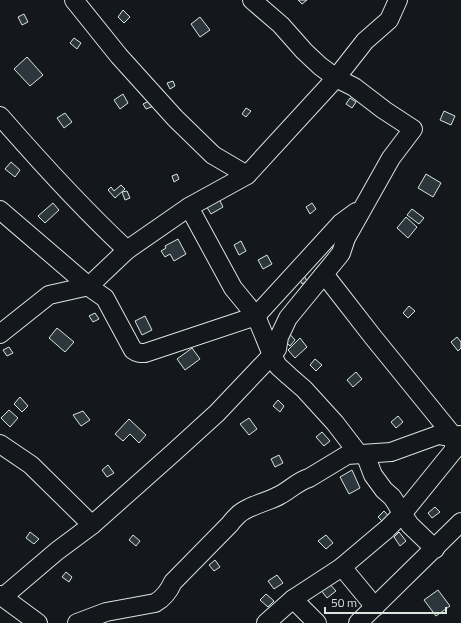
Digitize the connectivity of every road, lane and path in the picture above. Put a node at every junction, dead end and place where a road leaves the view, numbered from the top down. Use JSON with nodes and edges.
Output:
{"nodes":[{"id":1,"x":74,"y":0,"type":"edge"},
{"id":2,"x":252,"y":0,"type":"edge"},
{"id":3,"x":398,"y":0,"type":"edge"},
{"id":4,"x":336,"y":78,"type":"junction"},
{"id":5,"x":0,"y":116,"type":"edge"},
{"id":6,"x":247,"y":175,"type":"junction"},
{"id":7,"x":364,"y":206,"type":"junction"},
{"id":8,"x":189,"y":207,"type":"junction"},
{"id":9,"x":0,"y":210,"type":"edge"},
{"id":10,"x":128,"y":250,"type":"junction"},
{"id":11,"x":324,"y":274,"type":"junction"},
{"id":12,"x":89,"y":286,"type":"junction"},
{"id":13,"x":256,"y":316,"type":"junction"},
{"id":14,"x":0,"y":334,"type":"edge"},
{"id":15,"x":272,"y":354,"type":"junction"},
{"id":16,"x":458,"y":436,"type":"edge"},
{"id":17,"x":0,"y":444,"type":"edge"},
{"id":18,"x":361,"y":453,"type":"junction"},
{"id":19,"x":402,"y":514,"type":"junction"},
{"id":20,"x":461,"y":522,"type":"edge"},
{"id":21,"x":92,"y":525,"type":"junction"},
{"id":22,"x":435,"y":548,"type":"junction"},
{"id":23,"x":342,"y":567,"type":"junction"},
{"id":24,"x":2,"y":596,"type":"edge"},
{"id":25,"x":293,"y":599,"type":"junction"},
{"id":26,"x":375,"y":607,"type":"junction"},
{"id":27,"x":38,"y":623,"type":"edge"},
{"id":28,"x":77,"y":623,"type":"edge"},
{"id":29,"x":266,"y":623,"type":"edge"},
{"id":30,"x":317,"y":623,"type":"edge"},
{"id":31,"x":358,"y":623,"type":"edge"}],
"edges":[{"from":1,"to":6,"type":"street"},
{"from":2,"to":4,"type":"street"},
{"from":3,"to":4,"type":"street"},
{"from":4,"to":6,"type":"street"},
{"from":4,"to":7,"type":"street"},
{"from":5,"to":10,"type":"street"},
{"from":6,"to":8,"type":"street"},
{"from":7,"to":11,"type":"street"},
{"from":7,"to":13,"type":"street"},
{"from":8,"to":10,"type":"street"},
{"from":8,"to":13,"type":"street"},
{"from":9,"to":12,"type":"street"},
{"from":10,"to":12,"type":"street"},
{"from":11,"to":15,"type":"street"},
{"from":11,"to":16,"type":"street"},
{"from":12,"to":13,"type":"street"},
{"from":12,"to":14,"type":"street"},
{"from":13,"to":15,"type":"street"},
{"from":15,"to":18,"type":"street"},
{"from":15,"to":21,"type":"street"},
{"from":16,"to":18,"type":"street"},
{"from":16,"to":19,"type":"street"},
{"from":17,"to":21,"type":"street"},
{"from":18,"to":19,"type":"street"},
{"from":18,"to":28,"type":"street"},
{"from":19,"to":22,"type":"street"},
{"from":19,"to":23,"type":"street"},
{"from":20,"to":22,"type":"street"},
{"from":21,"to":24,"type":"street"},
{"from":22,"to":26,"type":"street"},
{"from":23,"to":25,"type":"street"},
{"from":23,"to":26,"type":"street"},
{"from":24,"to":27,"type":"street"},
{"from":25,"to":29,"type":"street"},
{"from":25,"to":30,"type":"street"},
{"from":26,"to":31,"type":"street"}]}
